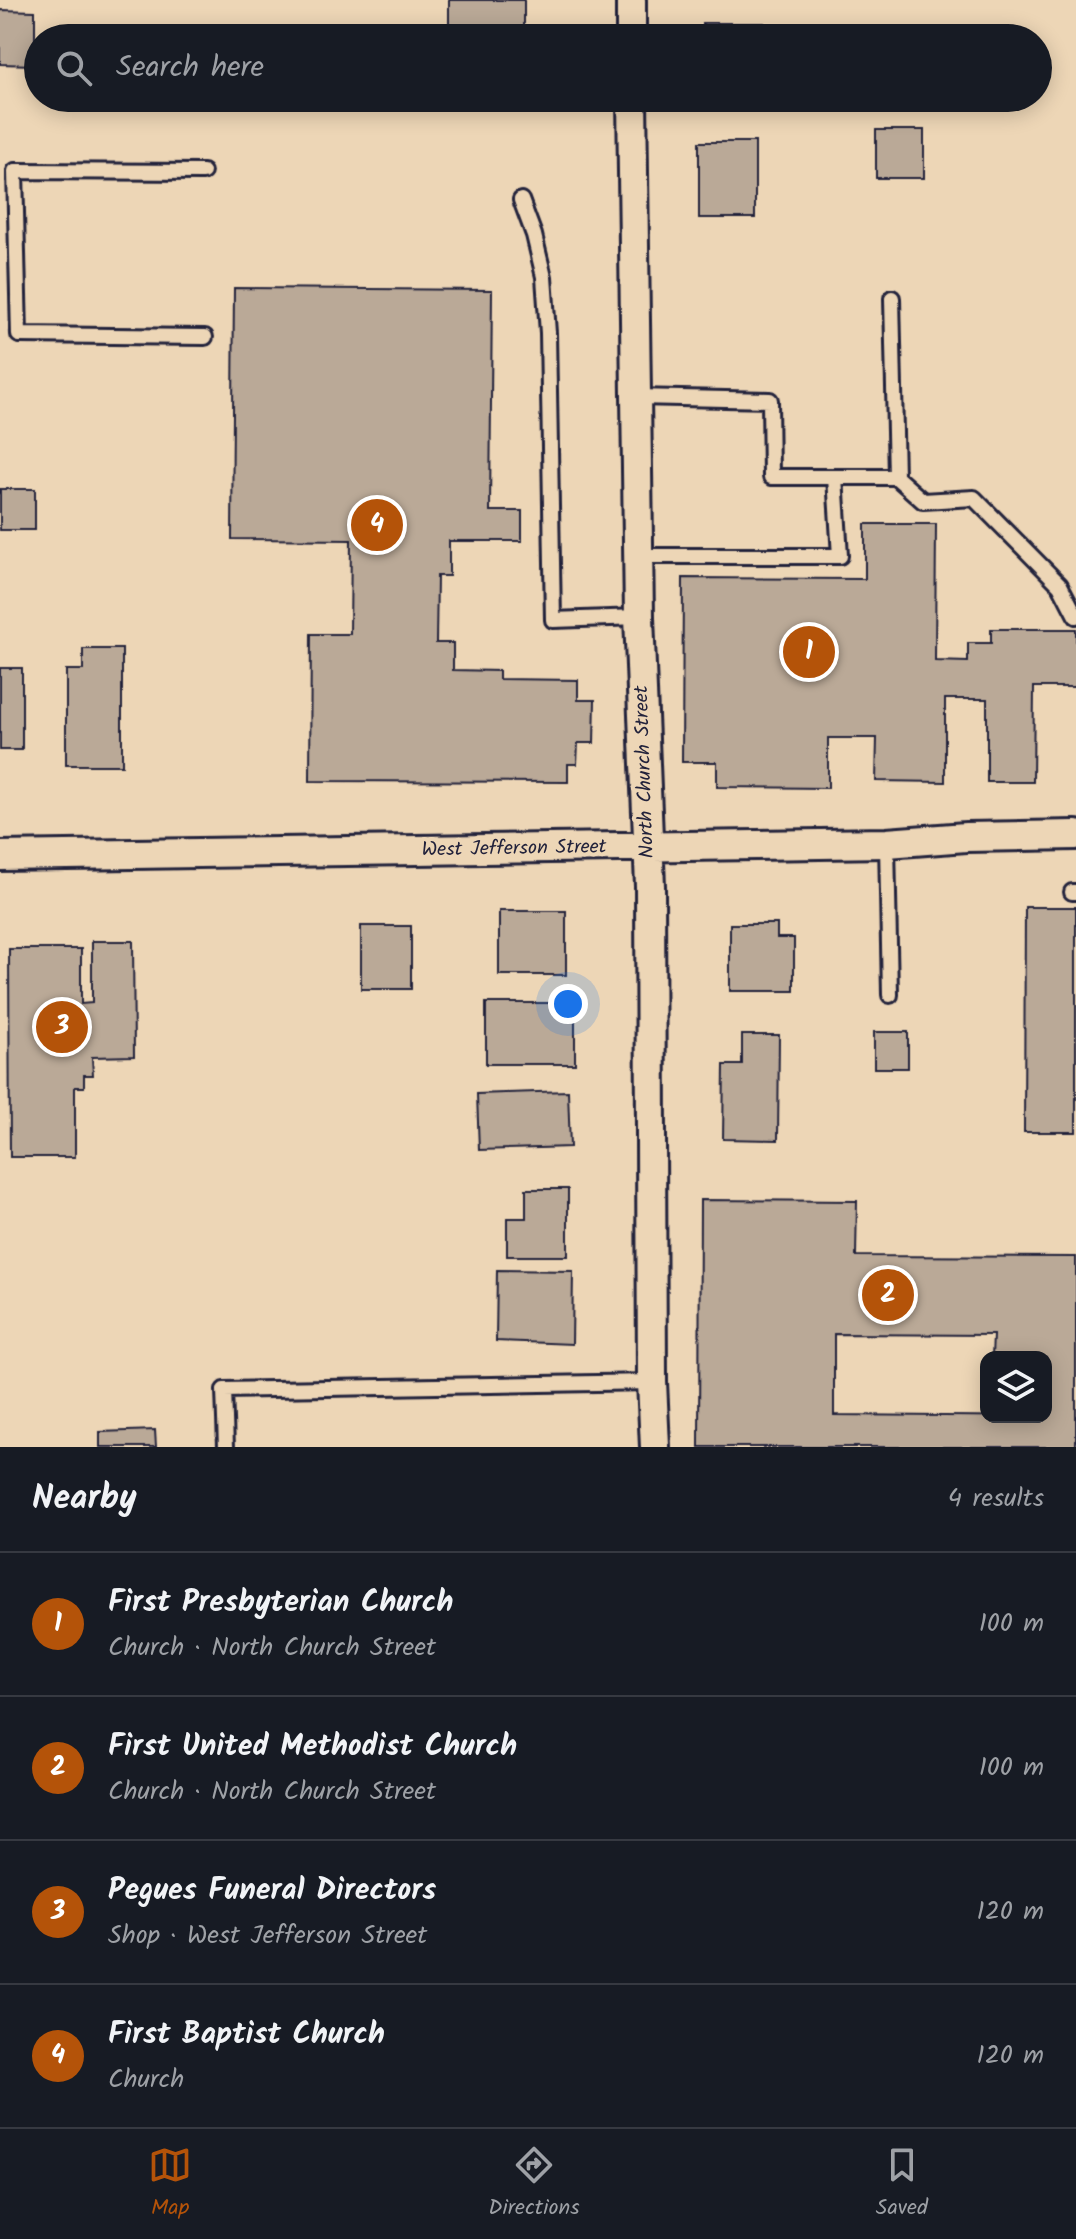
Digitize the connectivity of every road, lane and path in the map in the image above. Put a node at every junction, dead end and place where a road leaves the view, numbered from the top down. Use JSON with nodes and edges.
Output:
{"nodes":[{"id":1,"x":631,"y":0,"type":"edge"},
{"id":2,"x":631,"y":24,"type":"edge"},
{"id":3,"x":632,"y":112,"type":"edge"},
{"id":4,"x":203,"y":172,"type":"dead end"},
{"id":5,"x":521,"y":200,"type":"dead end"},
{"id":6,"x":892,"y":298,"type":"dead end"},
{"id":7,"x":205,"y":337,"type":"dead end"},
{"id":8,"x":636,"y":397,"type":"junction"},
{"id":9,"x":835,"y":477,"type":"junction"},
{"id":10,"x":896,"y":477,"type":"junction"},
{"id":11,"x":639,"y":556,"type":"junction"},
{"id":12,"x":1076,"y":616,"type":"edge"},
{"id":13,"x":639,"y":617,"type":"junction"},
{"id":14,"x":1076,"y":835,"type":"edge"},
{"id":15,"x":887,"y":843,"type":"junction"},
{"id":16,"x":648,"y":847,"type":"junction"},
{"id":17,"x":0,"y":856,"type":"edge"},
{"id":18,"x":890,"y":995,"type":"dead end"},
{"id":19,"x":652,"y":1382,"type":"junction"},
{"id":20,"x":226,"y":1447,"type":"edge"},
{"id":21,"x":655,"y":1447,"type":"edge"}],
"edges":[{"from":1,"to":2,"type":"street"},
{"from":3,"to":8,"type":"street","name":"North Church Street"},
{"from":4,"to":7,"type":"lane"},
{"from":5,"to":13,"type":"lane"},
{"from":6,"to":10,"type":"lane"},
{"from":8,"to":9,"type":"lane"},
{"from":8,"to":11,"type":"street","name":"North Church Street"},
{"from":9,"to":10,"type":"lane"},
{"from":9,"to":11,"type":"lane"},
{"from":10,"to":12,"type":"lane"},
{"from":11,"to":13,"type":"street","name":"North Church Street"},
{"from":13,"to":16,"type":"street","name":"North Church Street"},
{"from":14,"to":15,"type":"street","name":"West Jefferson Street"},
{"from":15,"to":16,"type":"street","name":"West Jefferson Street"},
{"from":15,"to":18,"type":"lane"},
{"from":16,"to":17,"type":"street","name":"West Jefferson Street"},
{"from":16,"to":19,"type":"street","name":"North Church Street"},
{"from":19,"to":20,"type":"lane"},
{"from":19,"to":21,"type":"street","name":"North Church Street"}]}
